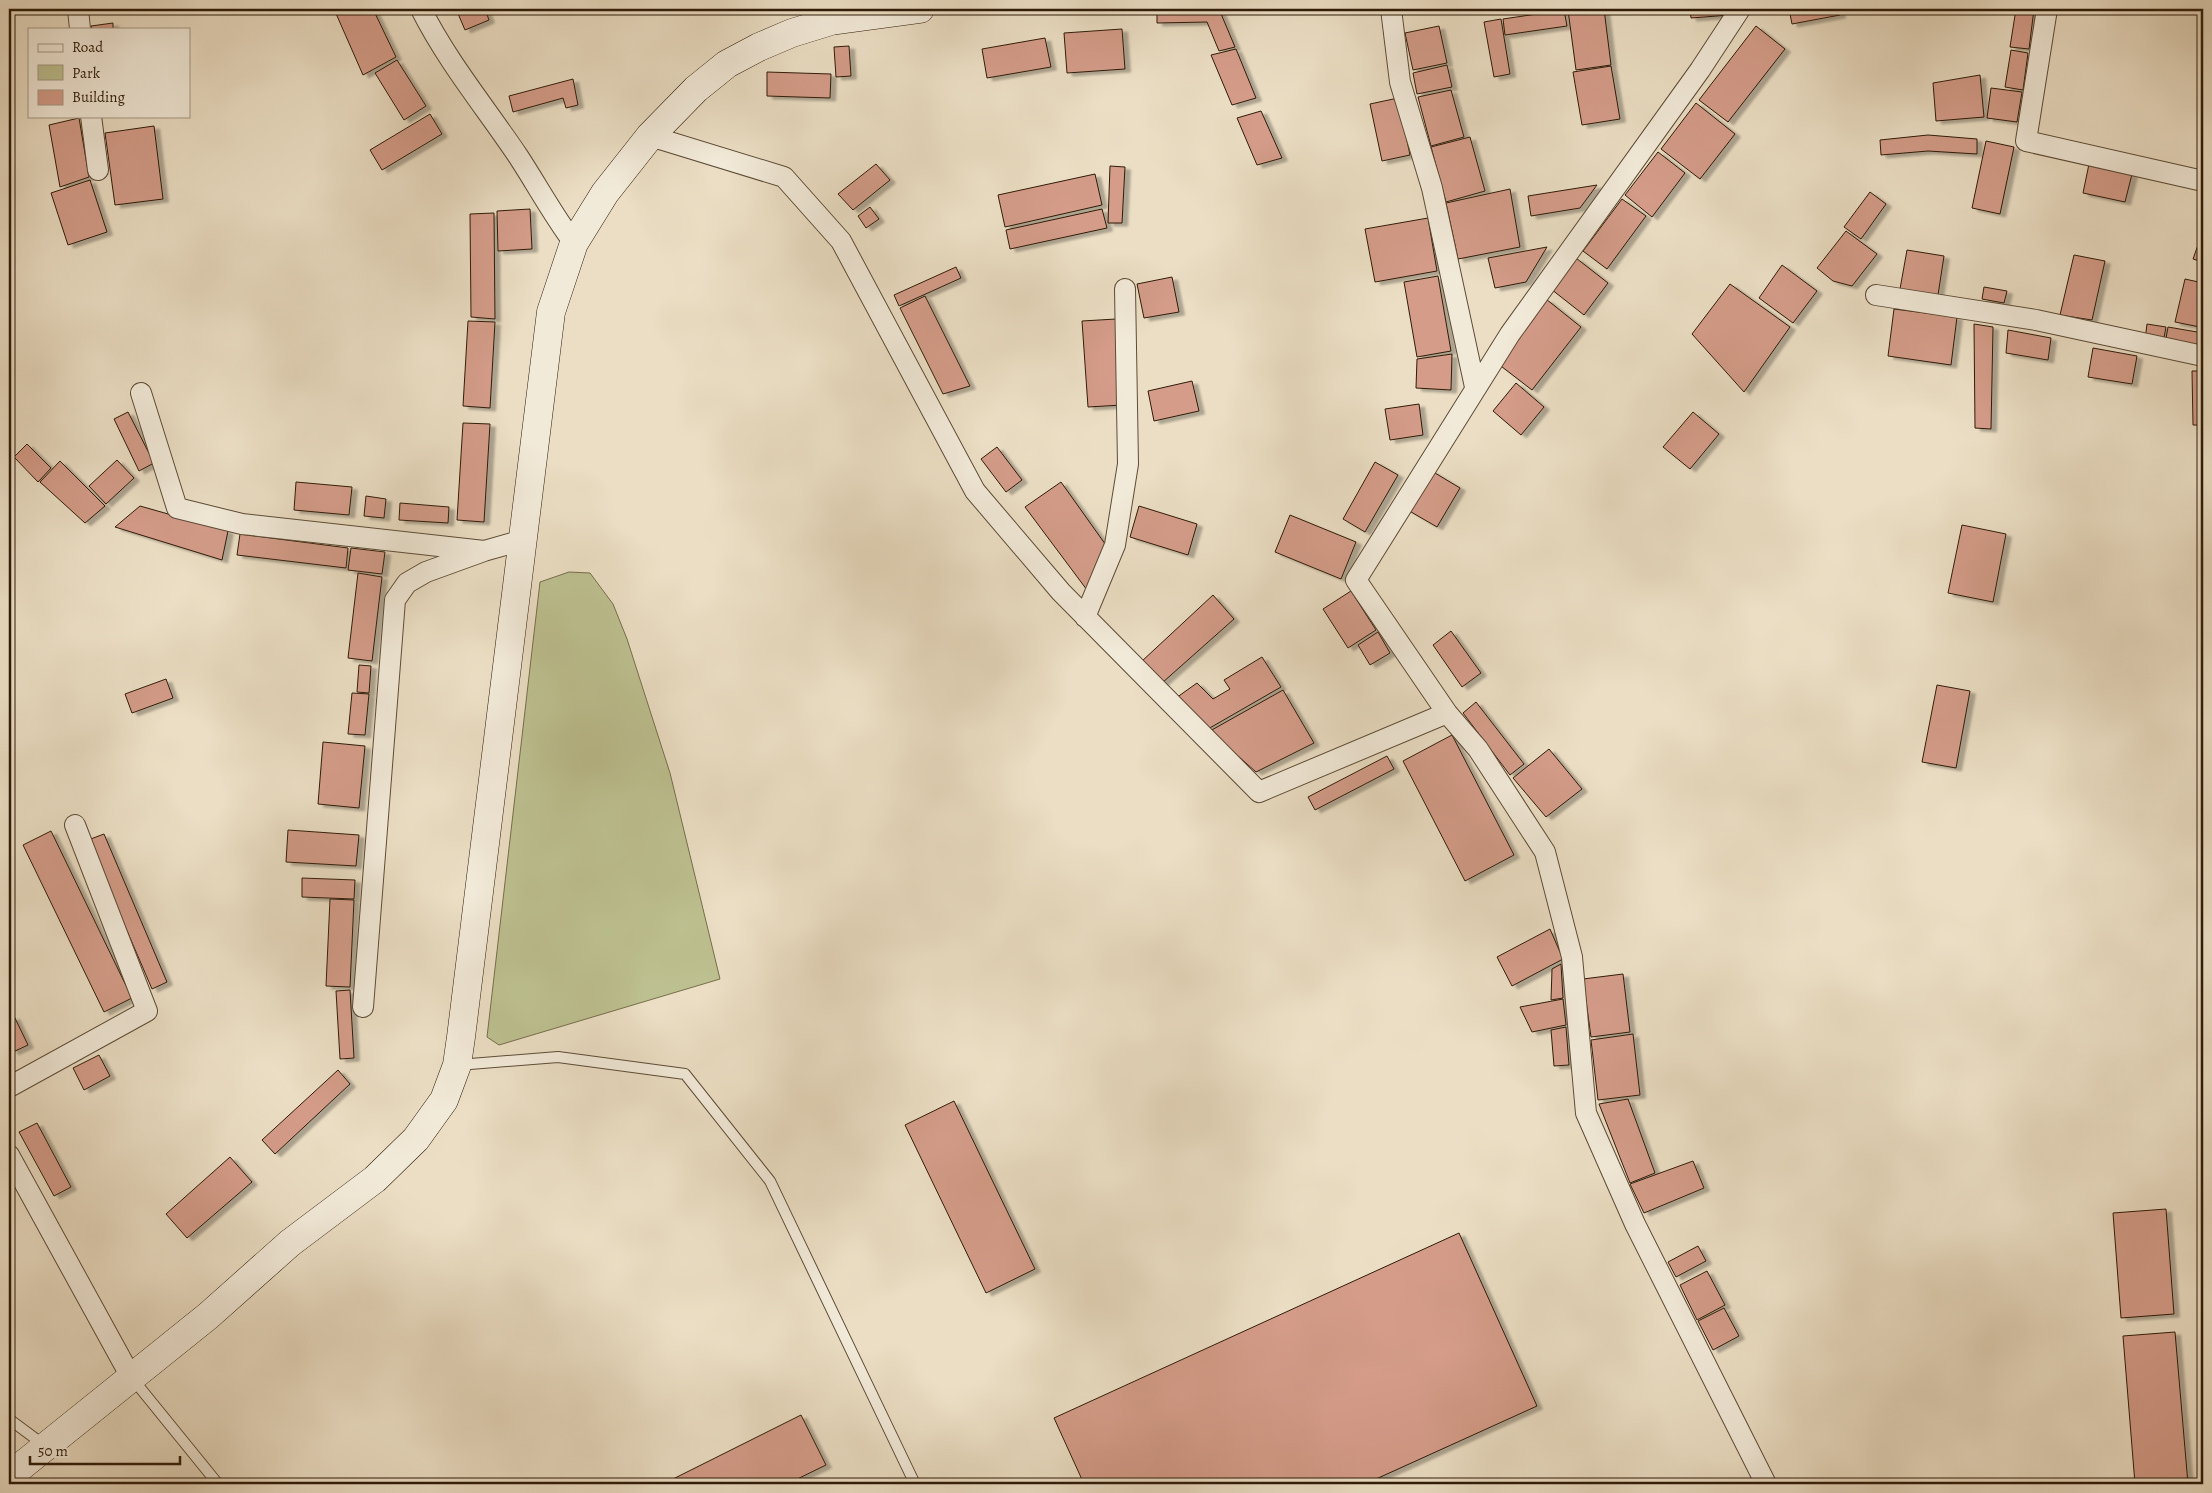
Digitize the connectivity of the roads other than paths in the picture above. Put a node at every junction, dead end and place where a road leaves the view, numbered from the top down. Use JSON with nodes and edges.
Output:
{"nodes":[{"id":1,"x":78,"y":9,"type":"edge"},
{"id":2,"x":421,"y":9,"type":"edge"},
{"id":3,"x":920,"y":9,"type":"edge"},
{"id":4,"x":1391,"y":9,"type":"edge"},
{"id":5,"x":1740,"y":9,"type":"edge"},
{"id":6,"x":2047,"y":9,"type":"edge"},
{"id":7,"x":80,"y":28,"type":"edge"},
{"id":8,"x":91,"y":118,"type":"edge"},
{"id":9,"x":650,"y":136,"type":"junction"},
{"id":10,"x":98,"y":170,"type":"dead end"},
{"id":11,"x":2203,"y":181,"type":"edge"},
{"id":12,"x":574,"y":243,"type":"junction"},
{"id":13,"x":1125,"y":289,"type":"dead end"},
{"id":14,"x":1876,"y":295,"type":"dead end"},
{"id":15,"x":2203,"y":356,"type":"edge"},
{"id":16,"x":1475,"y":387,"type":"junction"},
{"id":17,"x":141,"y":393,"type":"dead end"},
{"id":18,"x":523,"y":540,"type":"junction"},
{"id":19,"x":484,"y":551,"type":"junction"},
{"id":20,"x":1084,"y":617,"type":"junction"},
{"id":21,"x":1447,"y":713,"type":"junction"},
{"id":22,"x":75,"y":825,"type":"dead end"},
{"id":23,"x":363,"y":1007,"type":"dead end"},
{"id":24,"x":457,"y":1065,"type":"junction"},
{"id":25,"x":9,"y":1087,"type":"edge"},
{"id":26,"x":9,"y":1155,"type":"edge"},
{"id":27,"x":131,"y":1377,"type":"junction"},
{"id":28,"x":9,"y":1419,"type":"edge"},
{"id":29,"x":45,"y":1446,"type":"junction"},
{"id":30,"x":9,"y":1476,"type":"edge"},
{"id":31,"x":218,"y":1484,"type":"edge"},
{"id":32,"x":915,"y":1484,"type":"edge"},
{"id":33,"x":1766,"y":1484,"type":"edge"}],
"edges":[{"from":1,"to":7,"type":"street"},
{"from":2,"to":12,"type":"street"},
{"from":3,"to":9,"type":"main road"},
{"from":4,"to":16,"type":"street"},
{"from":5,"to":16,"type":"street"},
{"from":6,"to":11,"type":"street"},
{"from":8,"to":10,"type":"street"},
{"from":9,"to":12,"type":"main road"},
{"from":9,"to":20,"type":"street"},
{"from":12,"to":18,"type":"main road"},
{"from":13,"to":20,"type":"street"},
{"from":14,"to":15,"type":"street"},
{"from":16,"to":21,"type":"street"},
{"from":17,"to":19,"type":"street"},
{"from":18,"to":19,"type":"street"},
{"from":18,"to":24,"type":"main road"},
{"from":19,"to":23,"type":"street"},
{"from":20,"to":21,"type":"street"},
{"from":21,"to":33,"type":"street"},
{"from":22,"to":25,"type":"street"},
{"from":24,"to":27,"type":"main road"},
{"from":24,"to":32,"type":"lane"},
{"from":26,"to":27,"type":"street"},
{"from":27,"to":29,"type":"main road"},
{"from":27,"to":31,"type":"lane"},
{"from":28,"to":29,"type":"lane"},
{"from":29,"to":30,"type":"main road"}]}
